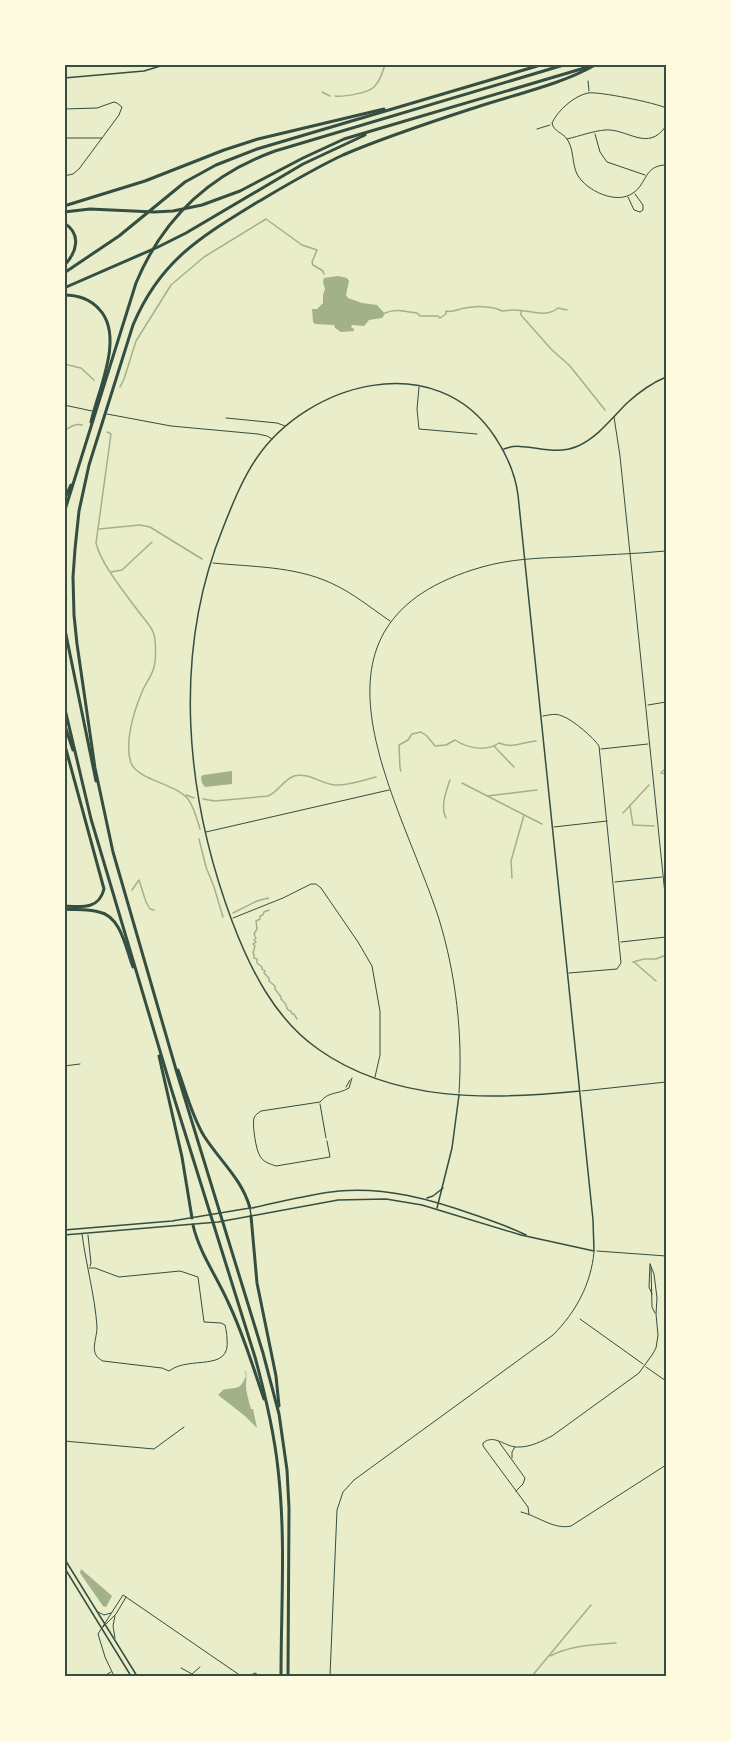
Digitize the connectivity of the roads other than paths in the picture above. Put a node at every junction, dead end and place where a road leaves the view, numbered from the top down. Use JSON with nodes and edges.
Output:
{"nodes":[{"id":1,"x":167,"y":64,"type":"edge"},
{"id":2,"x":544,"y":64,"type":"edge"},
{"id":3,"x":567,"y":64,"type":"edge"},
{"id":4,"x":596,"y":65,"type":"edge"},
{"id":5,"x":64,"y":78,"type":"edge"},
{"id":6,"x":588,"y":81,"type":"dead end"},
{"id":7,"x":589,"y":93,"type":"junction"},
{"id":8,"x":394,"y":108,"type":"junction"},
{"id":9,"x":666,"y":108,"type":"edge"},
{"id":10,"x":64,"y":109,"type":"edge"},
{"id":11,"x":552,"y":125,"type":"junction"},
{"id":12,"x":666,"y":128,"type":"edge"},
{"id":13,"x":537,"y":129,"type":"dead end"},
{"id":14,"x":375,"y":130,"type":"junction"},
{"id":15,"x":595,"y":132,"type":"junction"},
{"id":16,"x":64,"y":138,"type":"edge"},
{"id":17,"x":102,"y":138,"type":"junction"},
{"id":18,"x":567,"y":139,"type":"junction"},
{"id":19,"x":666,"y":165,"type":"edge"},
{"id":20,"x":646,"y":175,"type":"junction"},
{"id":21,"x":64,"y":177,"type":"edge"},
{"id":22,"x":634,"y":193,"type":"junction"},
{"id":23,"x":628,"y":196,"type":"junction"},
{"id":24,"x":64,"y":206,"type":"edge"},
{"id":25,"x":64,"y":212,"type":"edge"},
{"id":26,"x":64,"y":223,"type":"edge"},
{"id":27,"x":64,"y":266,"type":"edge"},
{"id":28,"x":64,"y":273,"type":"edge"},
{"id":29,"x":64,"y":288,"type":"edge"},
{"id":30,"x":64,"y":295,"type":"edge"},
{"id":31,"x":666,"y":377,"type":"edge"},
{"id":32,"x":419,"y":386,"type":"junction"},
{"id":33,"x":64,"y":405,"type":"edge"},
{"id":34,"x":96,"y":412,"type":"dead end"},
{"id":35,"x":104,"y":414,"type":"dead end"},
{"id":36,"x":614,"y":416,"type":"junction"},
{"id":37,"x":226,"y":418,"type":"dead end"},
{"id":38,"x":285,"y":426,"type":"junction"},
{"id":39,"x":477,"y":435,"type":"dead end"},
{"id":40,"x":272,"y":439,"type":"junction"},
{"id":41,"x":85,"y":446,"type":"junction"},
{"id":42,"x":503,"y":450,"type":"junction"},
{"id":43,"x":78,"y":469,"type":"junction"},
{"id":44,"x":64,"y":500,"type":"edge"},
{"id":45,"x":64,"y":513,"type":"edge"},
{"id":46,"x":666,"y":551,"type":"edge"},
{"id":47,"x":630,"y":554,"type":"junction"},
{"id":48,"x":524,"y":559,"type":"junction"},
{"id":49,"x":211,"y":562,"type":"junction"},
{"id":50,"x":409,"y":601,"type":"dead end"},
{"id":51,"x":396,"y":614,"type":"dead end"},
{"id":52,"x":390,"y":621,"type":"junction"},
{"id":53,"x":64,"y":625,"type":"edge"},
{"id":54,"x":666,"y":702,"type":"edge"},
{"id":55,"x":64,"y":705,"type":"edge"},
{"id":56,"x":646,"y":705,"type":"junction"},
{"id":57,"x":541,"y":716,"type":"junction"},
{"id":58,"x":64,"y":723,"type":"edge"},
{"id":59,"x":64,"y":742,"type":"edge"},
{"id":60,"x":650,"y":744,"type":"junction"},
{"id":61,"x":66,"y":748,"type":"junction"},
{"id":62,"x":600,"y":750,"type":"junction"},
{"id":63,"x":64,"y":763,"type":"edge"},
{"id":64,"x":81,"y":778,"type":"junction"},
{"id":65,"x":391,"y":789,"type":"junction"},
{"id":66,"x":103,"y":806,"type":"junction"},
{"id":67,"x":607,"y":821,"type":"junction"},
{"id":68,"x":552,"y":827,"type":"junction"},
{"id":69,"x":205,"y":832,"type":"junction"},
{"id":70,"x":665,"y":876,"type":"edge"},
{"id":71,"x":613,"y":882,"type":"junction"},
{"id":72,"x":666,"y":904,"type":"edge"},
{"id":73,"x":64,"y":908,"type":"edge"},
{"id":74,"x":232,"y":919,"type":"junction"},
{"id":75,"x":666,"y":937,"type":"edge"},
{"id":76,"x":619,"y":942,"type":"junction"},
{"id":77,"x":567,"y":974,"type":"junction"},
{"id":78,"x":142,"y":991,"type":"junction"},
{"id":79,"x":166,"y":1034,"type":"junction"},
{"id":80,"x":159,"y":1050,"type":"junction"},
{"id":81,"x":80,"y":1064,"type":"dead end"},
{"id":82,"x":64,"y":1066,"type":"edge"},
{"id":83,"x":375,"y":1078,"type":"junction"},
{"id":84,"x":666,"y":1082,"type":"edge"},
{"id":85,"x":346,"y":1089,"type":"dead end"},
{"id":86,"x":580,"y":1091,"type":"junction"},
{"id":87,"x":459,"y":1095,"type":"junction"},
{"id":88,"x":320,"y":1102,"type":"junction"},
{"id":89,"x":326,"y":1138,"type":"dead end"},
{"id":90,"x":327,"y":1141,"type":"dead end"},
{"id":91,"x":443,"y":1187,"type":"junction"},
{"id":92,"x":423,"y":1198,"type":"junction"},
{"id":93,"x":439,"y":1203,"type":"junction"},
{"id":94,"x":250,"y":1208,"type":"junction"},
{"id":95,"x":437,"y":1209,"type":"junction"},
{"id":96,"x":251,"y":1216,"type":"junction"},
{"id":97,"x":192,"y":1218,"type":"junction"},
{"id":98,"x":221,"y":1223,"type":"junction"},
{"id":99,"x":193,"y":1225,"type":"junction"},
{"id":100,"x":87,"y":1228,"type":"junction"},
{"id":101,"x":64,"y":1230,"type":"edge"},
{"id":102,"x":82,"y":1234,"type":"junction"},
{"id":103,"x":88,"y":1234,"type":"junction"},
{"id":104,"x":64,"y":1235,"type":"edge"},
{"id":105,"x":530,"y":1237,"type":"junction"},
{"id":106,"x":594,"y":1251,"type":"junction"},
{"id":107,"x":666,"y":1256,"type":"edge"},
{"id":108,"x":89,"y":1268,"type":"junction"},
{"id":109,"x":656,"y":1314,"type":"junction"},
{"id":110,"x":580,"y":1319,"type":"dead end"},
{"id":111,"x":645,"y":1366,"type":"junction"},
{"id":112,"x":666,"y":1381,"type":"edge"},
{"id":113,"x":269,"y":1412,"type":"junction"},
{"id":114,"x":279,"y":1414,"type":"junction"},
{"id":115,"x":184,"y":1427,"type":"dead end"},
{"id":116,"x":64,"y":1441,"type":"edge"},
{"id":117,"x":499,"y":1441,"type":"junction"},
{"id":118,"x":515,"y":1447,"type":"junction"},
{"id":119,"x":512,"y":1460,"type":"junction"},
{"id":120,"x":666,"y":1466,"type":"edge"},
{"id":121,"x":516,"y":1491,"type":"junction"},
{"id":122,"x":521,"y":1512,"type":"dead end"},
{"id":123,"x":529,"y":1514,"type":"junction"},
{"id":124,"x":64,"y":1558,"type":"edge"},
{"id":125,"x":64,"y":1567,"type":"edge"},
{"id":126,"x":126,"y":1597,"type":"junction"},
{"id":127,"x":113,"y":1611,"type":"junction"},
{"id":128,"x":97,"y":1612,"type":"junction"},
{"id":129,"x":116,"y":1614,"type":"junction"},
{"id":130,"x":105,"y":1623,"type":"junction"},
{"id":131,"x":102,"y":1629,"type":"junction"},
{"id":132,"x":115,"y":1640,"type":"junction"},
{"id":133,"x":200,"y":1666,"type":"dead end"},
{"id":134,"x":182,"y":1668,"type":"dead end"},
{"id":135,"x":111,"y":1672,"type":"junction"},
{"id":136,"x":104,"y":1677,"type":"edge"},
{"id":137,"x":114,"y":1677,"type":"edge"},
{"id":138,"x":131,"y":1677,"type":"edge"},
{"id":139,"x":137,"y":1677,"type":"edge"},
{"id":140,"x":241,"y":1677,"type":"edge"},
{"id":141,"x":249,"y":1677,"type":"edge"},
{"id":142,"x":260,"y":1677,"type":"edge"},
{"id":143,"x":281,"y":1677,"type":"edge"},
{"id":144,"x":288,"y":1677,"type":"edge"},
{"id":145,"x":330,"y":1677,"type":"edge"}],
"edges":[{"from":1,"to":5,"type":"street"},
{"from":2,"to":8,"type":"highway"},
{"from":3,"to":41,"type":"highway"},
{"from":4,"to":14,"type":"highway"},
{"from":4,"to":66,"type":"highway"},
{"from":6,"to":7,"type":"street"},
{"from":7,"to":9,"type":"street"},
{"from":7,"to":11,"type":"street"},
{"from":8,"to":24,"type":"highway"},
{"from":8,"to":28,"type":"highway"},
{"from":10,"to":17,"type":"street"},
{"from":11,"to":13,"type":"street"},
{"from":11,"to":18,"type":"street"},
{"from":12,"to":15,"type":"street"},
{"from":14,"to":25,"type":"highway"},
{"from":14,"to":29,"type":"highway"},
{"from":15,"to":18,"type":"street"},
{"from":15,"to":20,"type":"street"},
{"from":16,"to":17,"type":"street"},
{"from":17,"to":21,"type":"street"},
{"from":18,"to":23,"type":"street"},
{"from":19,"to":20,"type":"street"},
{"from":20,"to":22,"type":"street"},
{"from":22,"to":23,"type":"street"},
{"from":22,"to":23,"type":"street"},
{"from":26,"to":27,"type":"highway"},
{"from":30,"to":41,"type":"highway"},
{"from":31,"to":36,"type":"street"},
{"from":32,"to":38,"type":"street"},
{"from":32,"to":39,"type":"street"},
{"from":32,"to":42,"type":"street"},
{"from":33,"to":34,"type":"street"},
{"from":35,"to":40,"type":"street"},
{"from":36,"to":42,"type":"street"},
{"from":36,"to":47,"type":"street"},
{"from":37,"to":38,"type":"street"},
{"from":38,"to":40,"type":"street"},
{"from":40,"to":49,"type":"street"},
{"from":41,"to":43,"type":"highway"},
{"from":42,"to":48,"type":"street"},
{"from":43,"to":44,"type":"highway"},
{"from":43,"to":45,"type":"highway"},
{"from":46,"to":47,"type":"street"},
{"from":47,"to":48,"type":"street"},
{"from":47,"to":56,"type":"street"},
{"from":48,"to":50,"type":"street"},
{"from":48,"to":57,"type":"street"},
{"from":49,"to":52,"type":"street"},
{"from":49,"to":69,"type":"street"},
{"from":51,"to":52,"type":"street"},
{"from":52,"to":65,"type":"street"},
{"from":53,"to":66,"type":"highway"},
{"from":54,"to":56,"type":"street"},
{"from":55,"to":64,"type":"highway"},
{"from":56,"to":60,"type":"street"},
{"from":57,"to":62,"type":"street"},
{"from":57,"to":68,"type":"street"},
{"from":58,"to":64,"type":"highway"},
{"from":59,"to":61,"type":"highway"},
{"from":60,"to":62,"type":"street"},
{"from":60,"to":70,"type":"street"},
{"from":61,"to":63,"type":"highway"},
{"from":61,"to":73,"type":"highway"},
{"from":62,"to":67,"type":"street"},
{"from":64,"to":78,"type":"highway"},
{"from":65,"to":69,"type":"street"},
{"from":65,"to":87,"type":"street"},
{"from":66,"to":79,"type":"highway"},
{"from":67,"to":68,"type":"street"},
{"from":67,"to":71,"type":"street"},
{"from":68,"to":77,"type":"street"},
{"from":69,"to":74,"type":"street"},
{"from":70,"to":71,"type":"street"},
{"from":70,"to":72,"type":"street"},
{"from":71,"to":76,"type":"street"},
{"from":73,"to":78,"type":"highway"},
{"from":74,"to":83,"type":"street"},
{"from":74,"to":83,"type":"street"},
{"from":75,"to":76,"type":"street"},
{"from":76,"to":77,"type":"street"},
{"from":77,"to":86,"type":"street"},
{"from":78,"to":80,"type":"highway"},
{"from":79,"to":94,"type":"highway"},
{"from":79,"to":98,"type":"highway"},
{"from":80,"to":97,"type":"highway"},
{"from":80,"to":113,"type":"highway"},
{"from":81,"to":82,"type":"street"},
{"from":83,"to":87,"type":"street"},
{"from":84,"to":86,"type":"street"},
{"from":85,"to":88,"type":"street"},
{"from":86,"to":87,"type":"street"},
{"from":86,"to":106,"type":"street"},
{"from":87,"to":91,"type":"street"},
{"from":88,"to":89,"type":"street"},
{"from":88,"to":90,"type":"street"},
{"from":91,"to":92,"type":"street"},
{"from":91,"to":93,"type":"street"},
{"from":92,"to":93,"type":"street"},
{"from":92,"to":94,"type":"street"},
{"from":93,"to":95,"type":"street"},
{"from":93,"to":105,"type":"street"},
{"from":94,"to":96,"type":"street"},
{"from":94,"to":97,"type":"street"},
{"from":95,"to":96,"type":"street"},
{"from":95,"to":105,"type":"street"},
{"from":96,"to":98,"type":"street"},
{"from":96,"to":114,"type":"highway"},
{"from":97,"to":99,"type":"street"},
{"from":97,"to":100,"type":"street"},
{"from":98,"to":99,"type":"street"},
{"from":98,"to":114,"type":"highway"},
{"from":99,"to":103,"type":"street"},
{"from":99,"to":113,"type":"highway"},
{"from":100,"to":101,"type":"street"},
{"from":100,"to":103,"type":"street"},
{"from":102,"to":103,"type":"street"},
{"from":102,"to":104,"type":"street"},
{"from":102,"to":108,"type":"street"},
{"from":103,"to":108,"type":"street"},
{"from":105,"to":106,"type":"street"},
{"from":106,"to":107,"type":"street"},
{"from":106,"to":145,"type":"street"},
{"from":108,"to":108,"type":"street"},
{"from":109,"to":109,"type":"street"},
{"from":109,"to":111,"type":"street"},
{"from":110,"to":111,"type":"street"},
{"from":111,"to":112,"type":"street"},
{"from":111,"to":118,"type":"street"},
{"from":113,"to":143,"type":"highway"},
{"from":114,"to":144,"type":"highway"},
{"from":115,"to":116,"type":"street"},
{"from":117,"to":118,"type":"street"},
{"from":117,"to":119,"type":"street"},
{"from":117,"to":121,"type":"street"},
{"from":118,"to":119,"type":"street"},
{"from":119,"to":121,"type":"street"},
{"from":120,"to":123,"type":"street"},
{"from":121,"to":123,"type":"street"},
{"from":122,"to":123,"type":"street"},
{"from":124,"to":128,"type":"street"},
{"from":125,"to":131,"type":"street"},
{"from":126,"to":127,"type":"street"},
{"from":126,"to":129,"type":"street"},
{"from":126,"to":140,"type":"street"},
{"from":127,"to":128,"type":"street"},
{"from":127,"to":130,"type":"street"},
{"from":128,"to":130,"type":"street"},
{"from":129,"to":130,"type":"street"},
{"from":129,"to":132,"type":"street"},
{"from":130,"to":131,"type":"street"},
{"from":130,"to":132,"type":"street"},
{"from":131,"to":135,"type":"street"},
{"from":131,"to":138,"type":"street"},
{"from":132,"to":139,"type":"street"},
{"from":133,"to":134,"type":"street"},
{"from":135,"to":136,"type":"street"},
{"from":135,"to":137,"type":"street"},
{"from":141,"to":142,"type":"street"}]}
